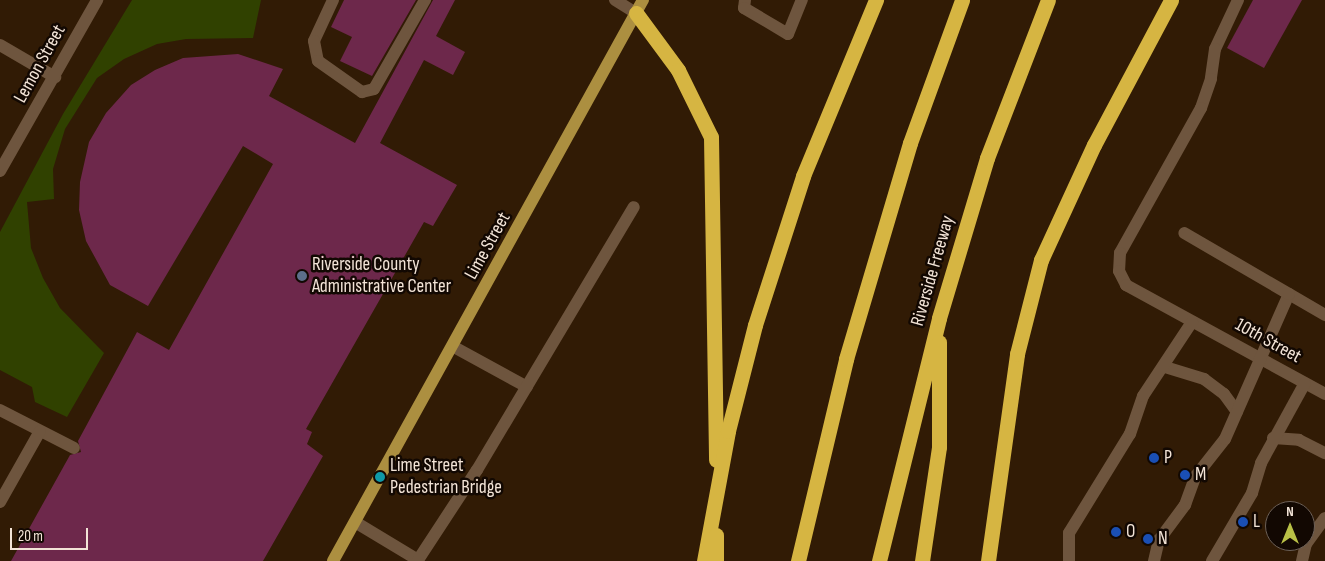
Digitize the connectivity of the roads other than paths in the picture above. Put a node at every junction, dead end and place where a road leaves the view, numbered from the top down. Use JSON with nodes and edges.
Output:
{"nodes":[{"id":1,"x":97,"y":0,"type":"edge"},
{"id":2,"x":333,"y":0,"type":"edge"},
{"id":3,"x":425,"y":0,"type":"edge"},
{"id":4,"x":615,"y":0,"type":"edge"},
{"id":5,"x":746,"y":0,"type":"edge"},
{"id":6,"x":802,"y":0,"type":"edge"},
{"id":7,"x":876,"y":0,"type":"edge"},
{"id":8,"x":962,"y":0,"type":"edge"},
{"id":9,"x":1048,"y":0,"type":"edge"},
{"id":10,"x":1171,"y":0,"type":"edge"},
{"id":11,"x":1238,"y":0,"type":"edge"},
{"id":12,"x":639,"y":6,"type":"edge"},
{"id":13,"x":0,"y":46,"type":"edge"},
{"id":14,"x":55,"y":77,"type":"junction"},
{"id":15,"x":0,"y":172,"type":"edge"},
{"id":16,"x":634,"y":207,"type":"dead end"},
{"id":17,"x":1184,"y":233,"type":"dead end"},
{"id":18,"x":1289,"y":294,"type":"junction"},
{"id":19,"x":1325,"y":315,"type":"edge"},
{"id":20,"x":939,"y":318,"type":"junction"},
{"id":21,"x":1192,"y":322,"type":"junction"},
{"id":22,"x":454,"y":347,"type":"junction"},
{"id":23,"x":1262,"y":358,"type":"junction"},
{"id":24,"x":1165,"y":367,"type":"junction"},
{"id":25,"x":1305,"y":383,"type":"junction"},
{"id":26,"x":527,"y":387,"type":"junction"},
{"id":27,"x":1325,"y":394,"type":"edge"},
{"id":28,"x":0,"y":410,"type":"edge"},
{"id":29,"x":1237,"y":412,"type":"junction"},
{"id":30,"x":40,"y":431,"type":"junction"},
{"id":31,"x":1273,"y":438,"type":"junction"},
{"id":32,"x":74,"y":448,"type":"dead end"},
{"id":33,"x":1325,"y":453,"type":"edge"},
{"id":34,"x":0,"y":502,"type":"edge"},
{"id":35,"x":1325,"y":518,"type":"edge"},
{"id":36,"x":355,"y":522,"type":"junction"},
{"id":37,"x":418,"y":560,"type":"edge"},
{"id":38,"x":333,"y":561,"type":"edge"},
{"id":39,"x":704,"y":561,"type":"edge"},
{"id":40,"x":716,"y":561,"type":"edge"},
{"id":41,"x":798,"y":561,"type":"edge"},
{"id":42,"x":879,"y":561,"type":"edge"},
{"id":43,"x":922,"y":561,"type":"edge"},
{"id":44,"x":988,"y":561,"type":"edge"},
{"id":45,"x":1069,"y":561,"type":"edge"},
{"id":46,"x":1154,"y":561,"type":"edge"},
{"id":47,"x":1212,"y":561,"type":"edge"},
{"id":48,"x":1302,"y":561,"type":"edge"}],
"edges":[{"from":1,"to":14,"type":"street","name":"Lemon Street"},
{"from":2,"to":3,"type":"street"},
{"from":4,"to":12,"type":"street"},
{"from":5,"to":6,"type":"street"},
{"from":7,"to":39,"type":"highway"},
{"from":8,"to":41,"type":"highway"},
{"from":9,"to":20,"type":"highway","name":"Riverside Freeway"},
{"from":10,"to":44,"type":"highway"},
{"from":11,"to":21,"type":"street","name":"10th Street"},
{"from":12,"to":22,"type":"main road","name":"Lime Street"},
{"from":12,"to":40,"type":"highway"},
{"from":13,"to":14,"type":"street"},
{"from":14,"to":15,"type":"street","name":"Lemon Street"},
{"from":16,"to":26,"type":"street"},
{"from":17,"to":18,"type":"street"},
{"from":18,"to":19,"type":"street"},
{"from":18,"to":23,"type":"street"},
{"from":20,"to":42,"type":"highway","name":"Riverside Freeway"},
{"from":20,"to":43,"type":"highway"},
{"from":21,"to":23,"type":"street","name":"10th Street"},
{"from":21,"to":24,"type":"street"},
{"from":22,"to":26,"type":"street"},
{"from":22,"to":36,"type":"main road","name":"Lime Street"},
{"from":23,"to":25,"type":"street","name":"10th Street"},
{"from":23,"to":29,"type":"street"},
{"from":24,"to":29,"type":"street"},
{"from":24,"to":45,"type":"street"},
{"from":25,"to":27,"type":"street","name":"10th Street"},
{"from":25,"to":31,"type":"street"},
{"from":26,"to":37,"type":"street"},
{"from":28,"to":30,"type":"street"},
{"from":29,"to":46,"type":"street"},
{"from":30,"to":32,"type":"street"},
{"from":30,"to":34,"type":"street"},
{"from":31,"to":33,"type":"street"},
{"from":31,"to":47,"type":"street"},
{"from":35,"to":48,"type":"street"},
{"from":36,"to":37,"type":"street"},
{"from":36,"to":38,"type":"main road","name":"Lime Street"}]}
